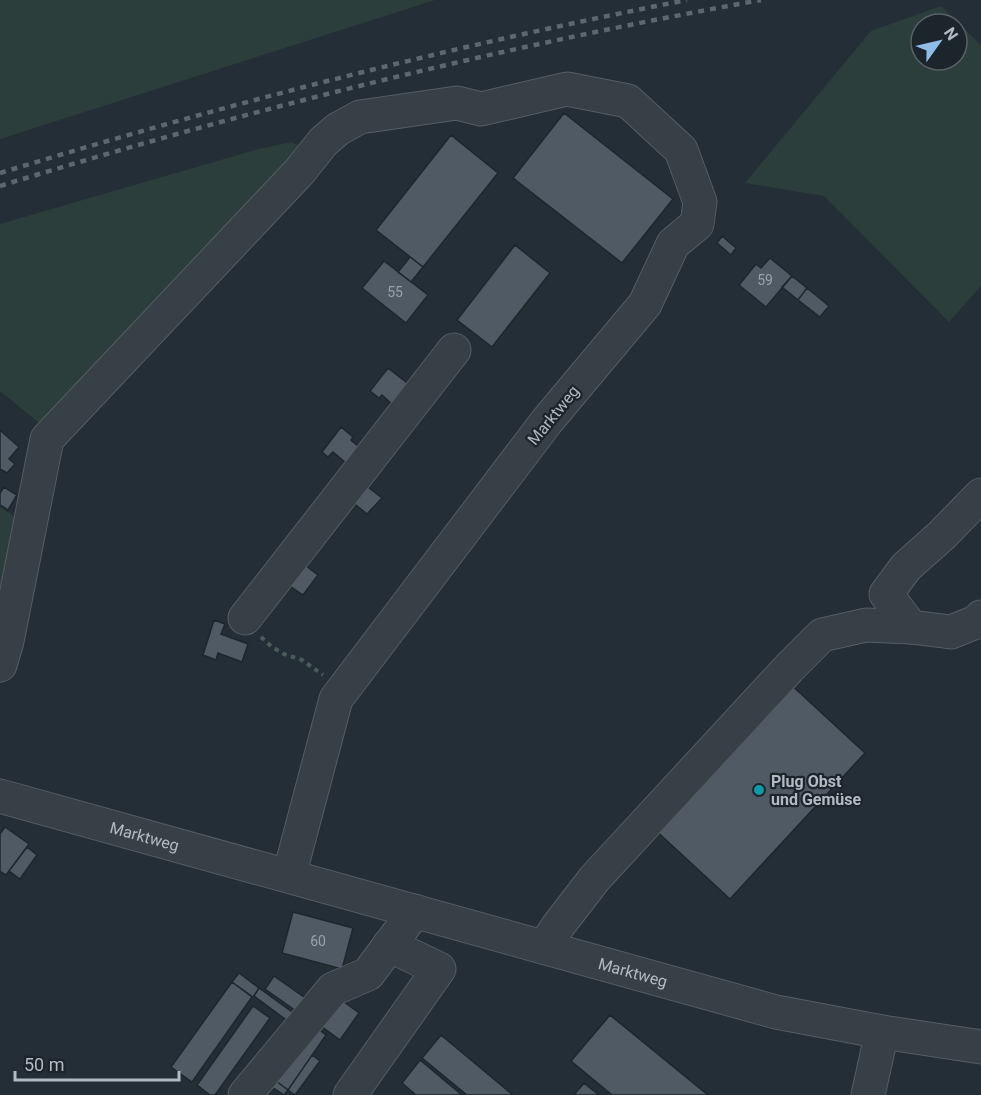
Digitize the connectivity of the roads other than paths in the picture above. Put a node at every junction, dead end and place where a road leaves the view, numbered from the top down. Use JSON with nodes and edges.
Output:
{"nodes":[{"id":1,"x":454,"y":350,"type":"dead end"},
{"id":2,"x":981,"y":495,"type":"edge"},
{"id":3,"x":981,"y":617,"type":"edge"},
{"id":4,"x":245,"y":618,"type":"road end"},
{"id":5,"x":911,"y":627,"type":"junction"},
{"id":6,"x":0,"y":665,"type":"edge"},
{"id":7,"x":0,"y":796,"type":"edge"},
{"id":8,"x":289,"y":876,"type":"junction"},
{"id":9,"x":415,"y":911,"type":"junction"},
{"id":10,"x":389,"y":945,"type":"junction"},
{"id":11,"x":544,"y":947,"type":"junction"},
{"id":12,"x":882,"y":1032,"type":"junction"},
{"id":13,"x":981,"y":1047,"type":"edge"},
{"id":14,"x":245,"y":1095,"type":"edge"},
{"id":15,"x":350,"y":1095,"type":"edge"},
{"id":16,"x":868,"y":1095,"type":"edge"}],
"edges":[{"from":1,"to":4,"type":"street"},
{"from":2,"to":5,"type":"street"},
{"from":3,"to":5,"type":"street"},
{"from":5,"to":11,"type":"street"},
{"from":6,"to":8,"type":"street","name":"Marktweg"},
{"from":7,"to":8,"type":"street","name":"Marktweg"},
{"from":8,"to":9,"type":"street","name":"Marktweg"},
{"from":9,"to":10,"type":"street"},
{"from":9,"to":11,"type":"street","name":"Marktweg"},
{"from":10,"to":14,"type":"street"},
{"from":10,"to":15,"type":"street"},
{"from":11,"to":12,"type":"street","name":"Marktweg"},
{"from":12,"to":13,"type":"street","name":"Marktweg"},
{"from":12,"to":16,"type":"street"}]}
